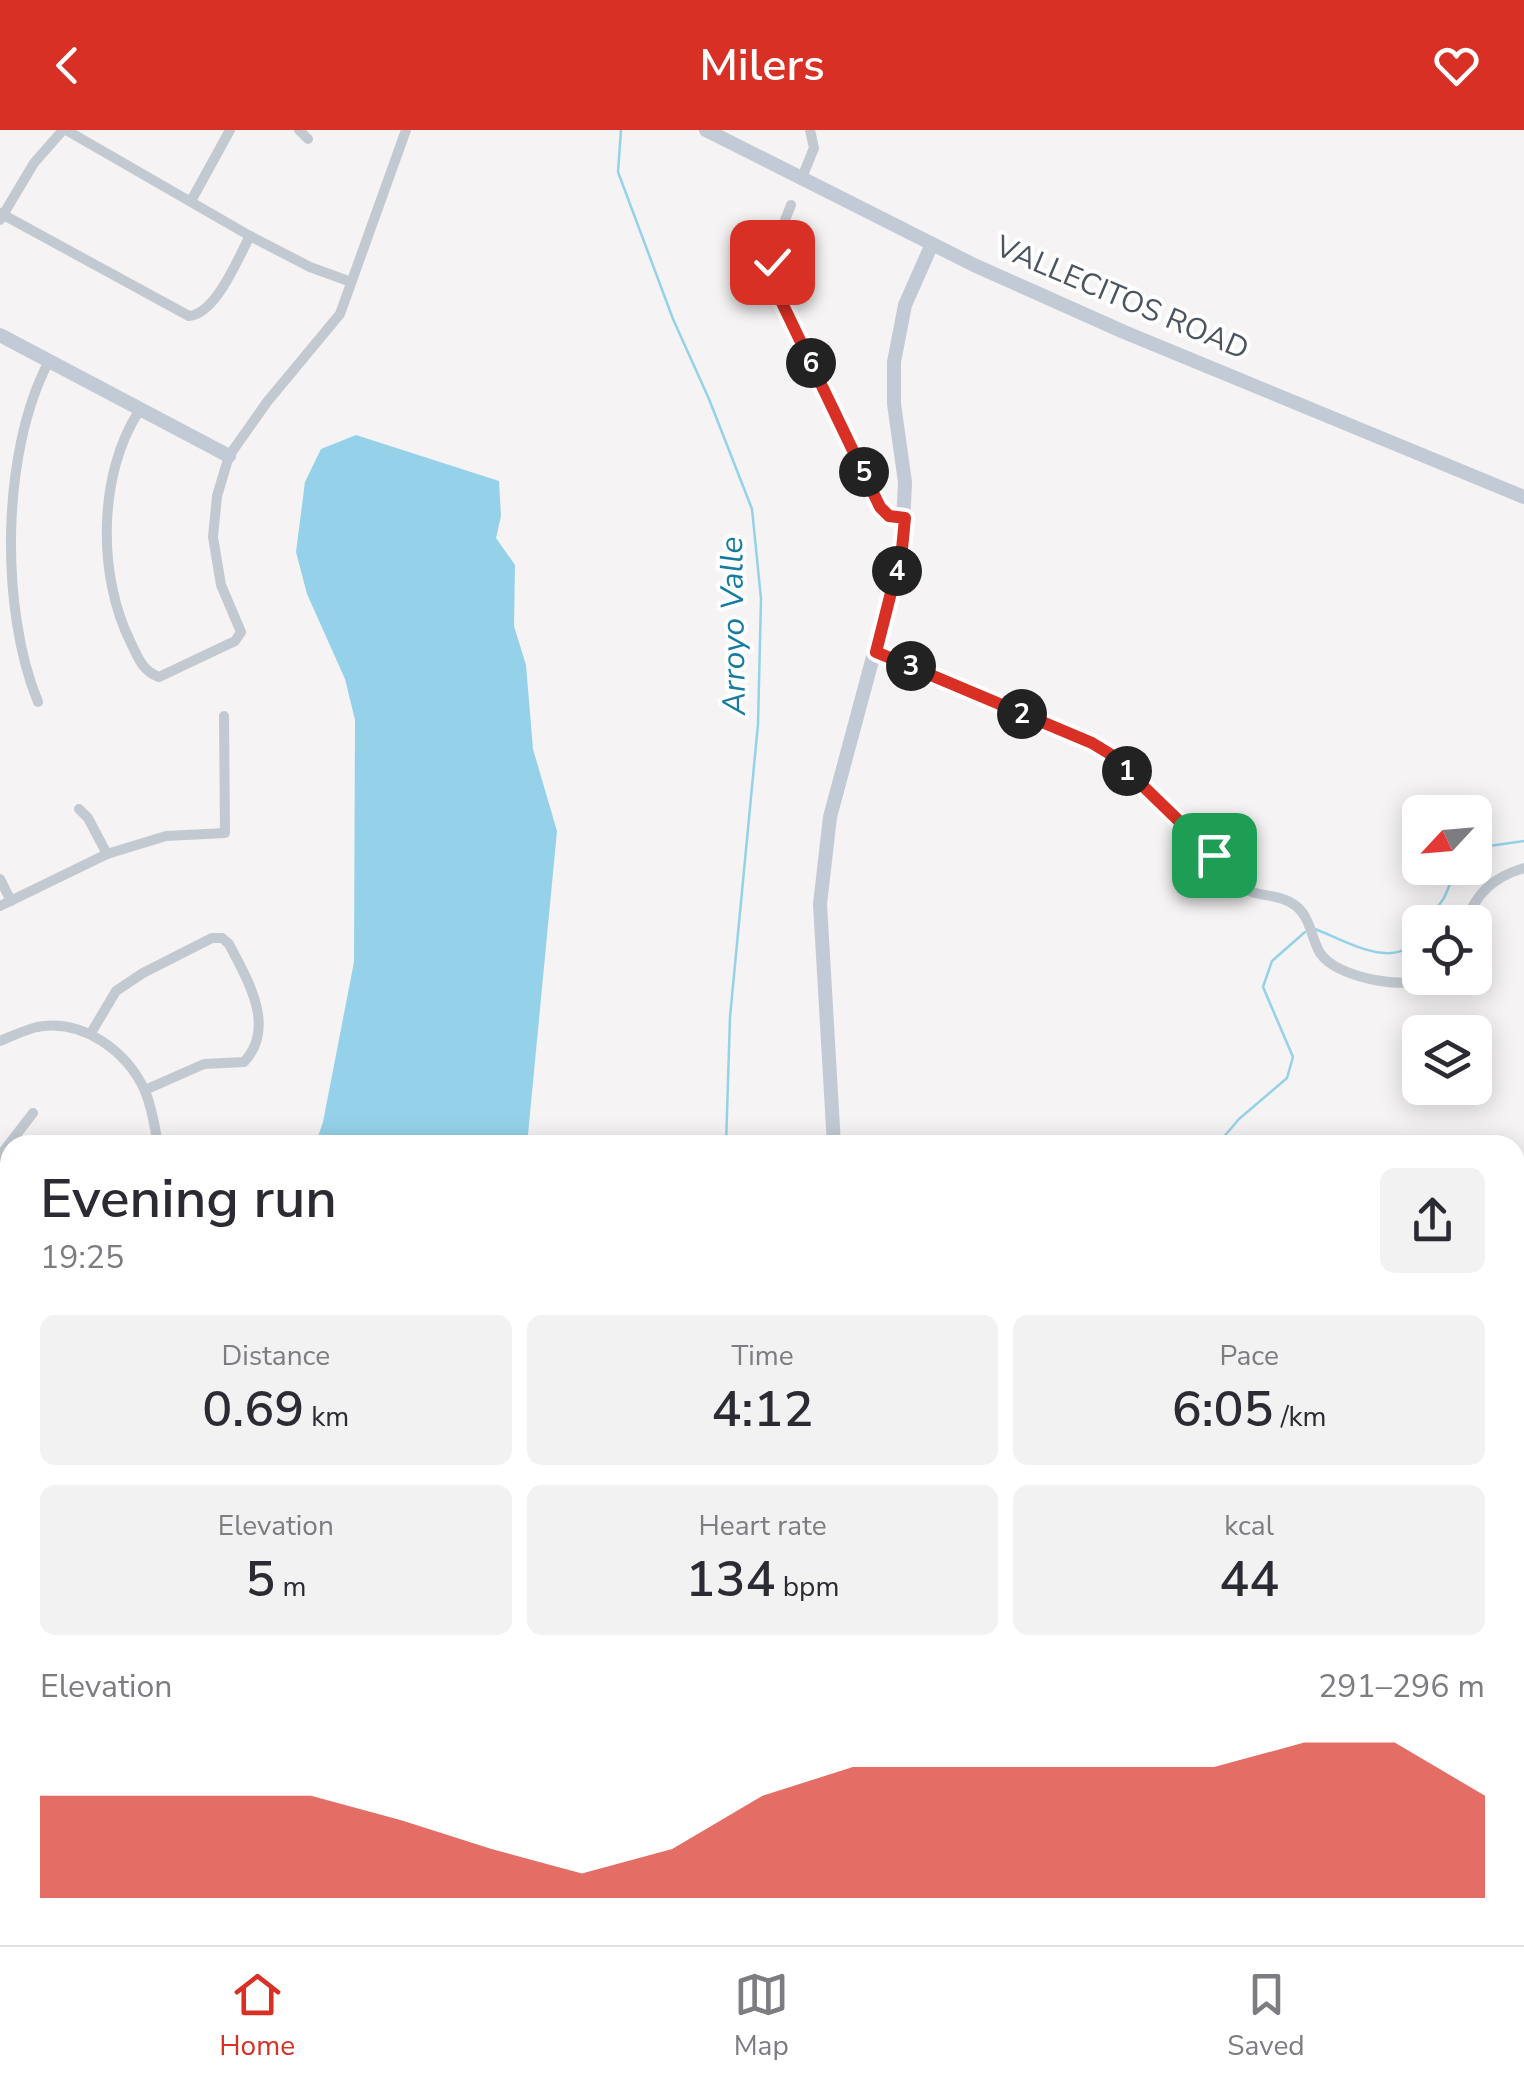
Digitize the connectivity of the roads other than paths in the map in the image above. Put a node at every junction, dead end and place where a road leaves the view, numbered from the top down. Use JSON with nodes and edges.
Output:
{"nodes":[{"id":1,"x":65,"y":130,"type":"edge"},
{"id":2,"x":230,"y":130,"type":"edge"},
{"id":3,"x":406,"y":130,"type":"edge"},
{"id":4,"x":706,"y":130,"type":"edge"},
{"id":5,"x":810,"y":130,"type":"edge"},
{"id":6,"x":801,"y":180,"type":"junction"},
{"id":7,"x":191,"y":201,"type":"junction"},
{"id":8,"x":791,"y":204,"type":"dead end"},
{"id":9,"x":1,"y":217,"type":"edge"},
{"id":10,"x":250,"y":236,"type":"junction"},
{"id":11,"x":932,"y":244,"type":"junction"},
{"id":12,"x":351,"y":282,"type":"junction"},
{"id":13,"x":0,"y":335,"type":"edge"},
{"id":14,"x":48,"y":363,"type":"junction"},
{"id":15,"x":139,"y":411,"type":"junction"},
{"id":16,"x":229,"y":456,"type":"junction"},
{"id":17,"x":1524,"y":497,"type":"edge"},
{"id":18,"x":905,"y":518,"type":"junction"},
{"id":19,"x":3,"y":533,"type":"edge"},
{"id":20,"x":876,"y":652,"type":"junction"},
{"id":21,"x":38,"y":702,"type":"dead end"},
{"id":22,"x":224,"y":716,"type":"dead end"},
{"id":23,"x":78,"y":809,"type":"dead end"},
{"id":24,"x":107,"y":854,"type":"junction"},
{"id":25,"x":1524,"y":868,"type":"edge"},
{"id":26,"x":0,"y":880,"type":"edge"},
{"id":27,"x":5,"y":904,"type":"edge"},
{"id":28,"x":1473,"y":905,"type":"edge"},
{"id":29,"x":1402,"y":982,"type":"edge"},
{"id":30,"x":91,"y":1034,"type":"junction"},
{"id":31,"x":0,"y":1041,"type":"edge"},
{"id":32,"x":145,"y":1090,"type":"junction"},
{"id":33,"x":32,"y":1113,"type":"dead end"},
{"id":34,"x":16,"y":1135,"type":"edge"},
{"id":35,"x":156,"y":1135,"type":"edge"},
{"id":36,"x":833,"y":1135,"type":"edge"}],
"edges":[{"from":1,"to":7,"type":"street"},
{"from":1,"to":9,"type":"street"},
{"from":2,"to":7,"type":"street"},
{"from":3,"to":12,"type":"street"},
{"from":4,"to":6,"type":"street","name":"VALLECITOS ROAD"},
{"from":5,"to":6,"type":"street"},
{"from":6,"to":11,"type":"street","name":"VALLECITOS ROAD"},
{"from":7,"to":10,"type":"street"},
{"from":8,"to":18,"type":"street"},
{"from":9,"to":10,"type":"street"},
{"from":10,"to":12,"type":"street"},
{"from":11,"to":17,"type":"street","name":"VALLECITOS ROAD"},
{"from":11,"to":18,"type":"street"},
{"from":12,"to":16,"type":"street"},
{"from":13,"to":14,"type":"street"},
{"from":14,"to":15,"type":"street"},
{"from":14,"to":19,"type":"street"},
{"from":15,"to":16,"type":"street"},
{"from":15,"to":16,"type":"street"},
{"from":18,"to":20,"type":"street"},
{"from":19,"to":21,"type":"street"},
{"from":20,"to":29,"type":"street"},
{"from":20,"to":36,"type":"street"},
{"from":22,"to":24,"type":"street"},
{"from":23,"to":24,"type":"street"},
{"from":24,"to":27,"type":"street"},
{"from":25,"to":28,"type":"street"},
{"from":26,"to":27,"type":"street"},
{"from":30,"to":31,"type":"street"},
{"from":30,"to":32,"type":"street"},
{"from":30,"to":32,"type":"street"},
{"from":32,"to":35,"type":"street"},
{"from":33,"to":34,"type":"street"}]}
